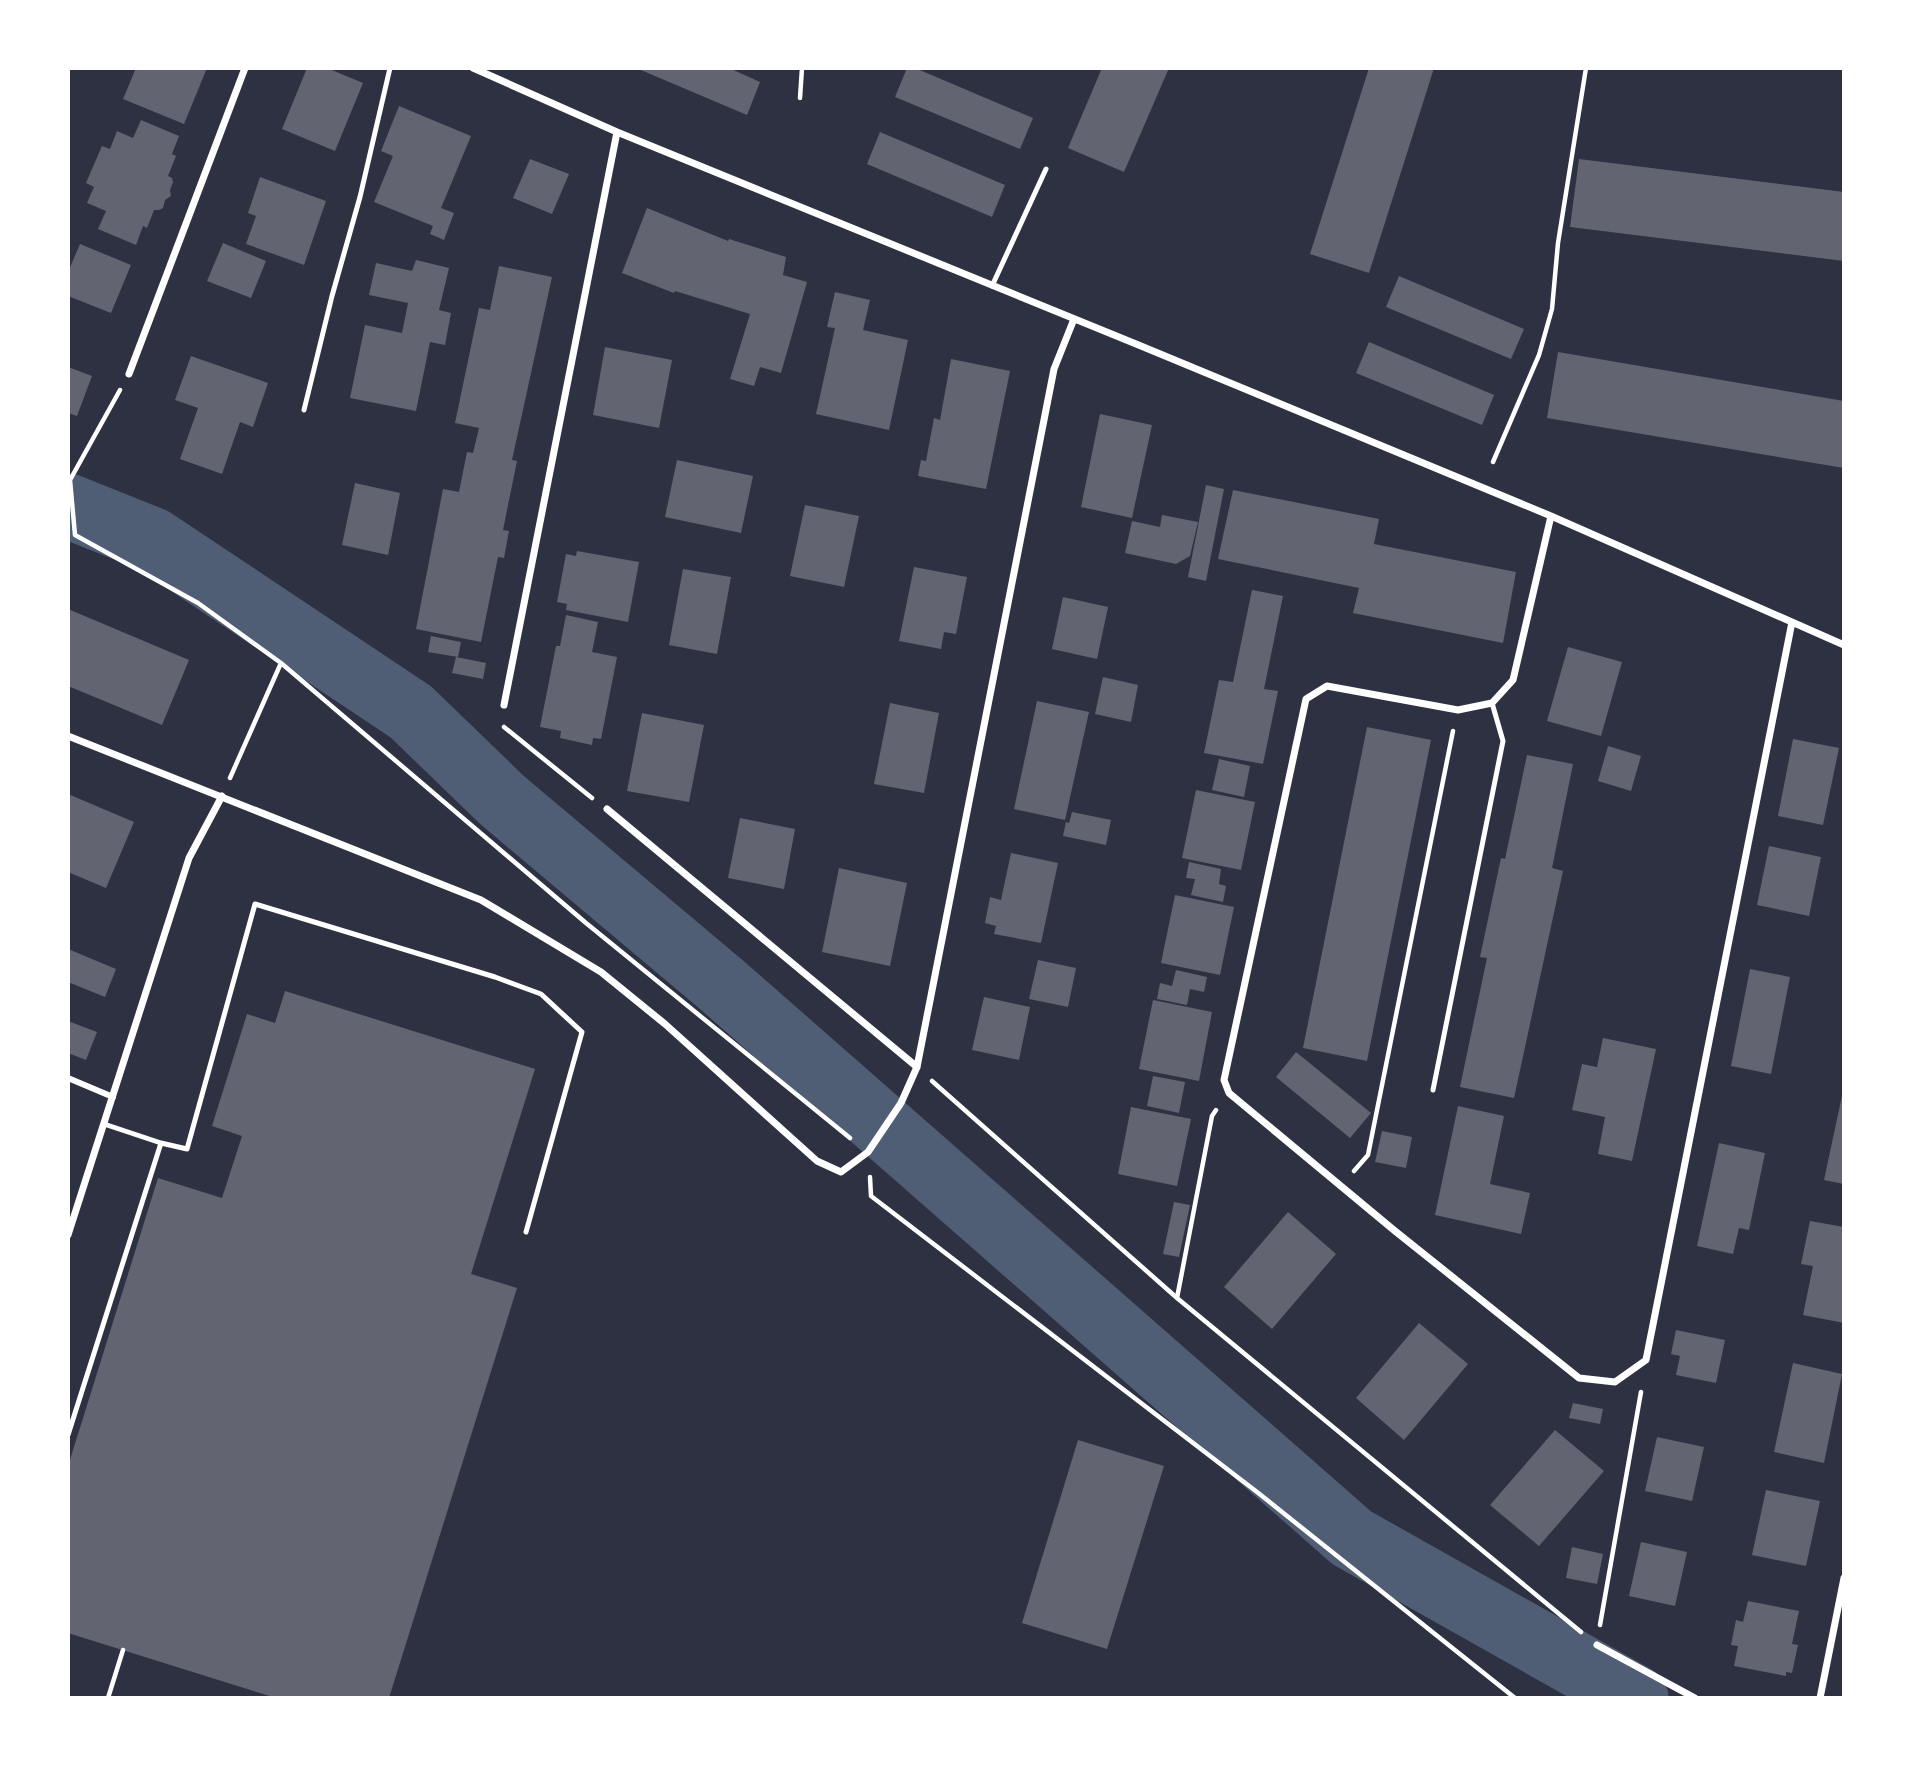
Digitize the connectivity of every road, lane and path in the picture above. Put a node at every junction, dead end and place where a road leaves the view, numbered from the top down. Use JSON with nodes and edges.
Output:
{"nodes":[{"id":1,"x":245,"y":68,"type":"edge"},
{"id":2,"x":390,"y":68,"type":"edge"},
{"id":3,"x":473,"y":68,"type":"edge"},
{"id":4,"x":802,"y":68,"type":"edge"},
{"id":5,"x":1586,"y":68,"type":"edge"},
{"id":6,"x":800,"y":98,"type":"dead end"},
{"id":7,"x":617,"y":132,"type":"junction"},
{"id":8,"x":1046,"y":169,"type":"dead end"},
{"id":9,"x":992,"y":286,"type":"junction"},
{"id":10,"x":1074,"y":319,"type":"junction"},
{"id":11,"x":129,"y":374,"type":"joint"},
{"id":12,"x":304,"y":410,"type":"dead end"},
{"id":13,"x":1493,"y":462,"type":"dead end"},
{"id":14,"x":69,"y":480,"type":"edge"},
{"id":15,"x":1551,"y":516,"type":"junction"},
{"id":16,"x":1792,"y":622,"type":"junction"},
{"id":17,"x":1844,"y":645,"type":"edge"},
{"id":18,"x":281,"y":663,"type":"junction"},
{"id":19,"x":1492,"y":703,"type":"junction"},
{"id":20,"x":504,"y":705,"type":"joint"},
{"id":21,"x":1458,"y":710,"type":"junction"},
{"id":22,"x":68,"y":736,"type":"edge"},
{"id":23,"x":222,"y":796,"type":"junction"},
{"id":24,"x":607,"y":810,"type":"joint"},
{"id":25,"x":918,"y":1067,"type":"junction"},
{"id":26,"x":68,"y":1079,"type":"edge"},
{"id":27,"x":1433,"y":1090,"type":"dead end"},
{"id":28,"x":1229,"y":1093,"type":"junction"},
{"id":29,"x":113,"y":1097,"type":"junction"},
{"id":30,"x":104,"y":1124,"type":"junction"},
{"id":31,"x":160,"y":1143,"type":"junction"},
{"id":32,"x":867,"y":1152,"type":"junction"},
{"id":33,"x":1342,"y":1185,"type":"junction"},
{"id":34,"x":526,"y":1232,"type":"dead end"},
{"id":35,"x":68,"y":1236,"type":"edge"},
{"id":36,"x":1177,"y":1298,"type":"junction"},
{"id":37,"x":1646,"y":1360,"type":"junction"},
{"id":38,"x":68,"y":1435,"type":"edge"},
{"id":39,"x":1844,"y":1578,"type":"edge"},
{"id":40,"x":1834,"y":1626,"type":"junction"},
{"id":41,"x":1844,"y":1629,"type":"edge"},
{"id":42,"x":1597,"y":1645,"type":"junction"},
{"id":43,"x":122,"y":1650,"type":"dead end"},
{"id":44,"x":108,"y":1698,"type":"edge"},
{"id":45,"x":1515,"y":1698,"type":"edge"},
{"id":46,"x":1695,"y":1698,"type":"edge"},
{"id":47,"x":1820,"y":1698,"type":"edge"}],
"edges":[{"from":1,"to":11,"type":"street"},
{"from":2,"to":12,"type":"lane"},
{"from":3,"to":7,"type":"street"},
{"from":4,"to":6,"type":"path"},
{"from":5,"to":13,"type":"path"},
{"from":7,"to":9,"type":"street"},
{"from":7,"to":20,"type":"street"},
{"from":8,"to":9,"type":"lane"},
{"from":9,"to":10,"type":"street"},
{"from":10,"to":15,"type":"street"},
{"from":10,"to":25,"type":"street"},
{"from":11,"to":14,"type":"path"},
{"from":14,"to":18,"type":"path"},
{"from":15,"to":16,"type":"street"},
{"from":15,"to":19,"type":"street"},
{"from":16,"to":17,"type":"street"},
{"from":16,"to":37,"type":"street"},
{"from":18,"to":23,"type":"path"},
{"from":18,"to":32,"type":"path"},
{"from":19,"to":21,"type":"street"},
{"from":19,"to":27,"type":"lane"},
{"from":20,"to":24,"type":"path"},
{"from":21,"to":28,"type":"street"},
{"from":21,"to":33,"type":"path"},
{"from":22,"to":23,"type":"street"},
{"from":23,"to":29,"type":"street"},
{"from":23,"to":32,"type":"street"},
{"from":24,"to":25,"type":"street"},
{"from":25,"to":32,"type":"street"},
{"from":25,"to":36,"type":"path"},
{"from":26,"to":29,"type":"street"},
{"from":28,"to":33,"type":"street"},
{"from":28,"to":36,"type":"path"},
{"from":29,"to":30,"type":"street"},
{"from":30,"to":31,"type":"lane"},
{"from":30,"to":35,"type":"street"},
{"from":31,"to":34,"type":"lane"},
{"from":31,"to":38,"type":"lane"},
{"from":32,"to":45,"type":"path"},
{"from":33,"to":37,"type":"street"},
{"from":36,"to":42,"type":"path"},
{"from":37,"to":42,"type":"path"},
{"from":39,"to":40,"type":"street"},
{"from":40,"to":41,"type":"lane"},
{"from":40,"to":47,"type":"street"},
{"from":42,"to":46,"type":"street"},
{"from":43,"to":44,"type":"path"}]}
